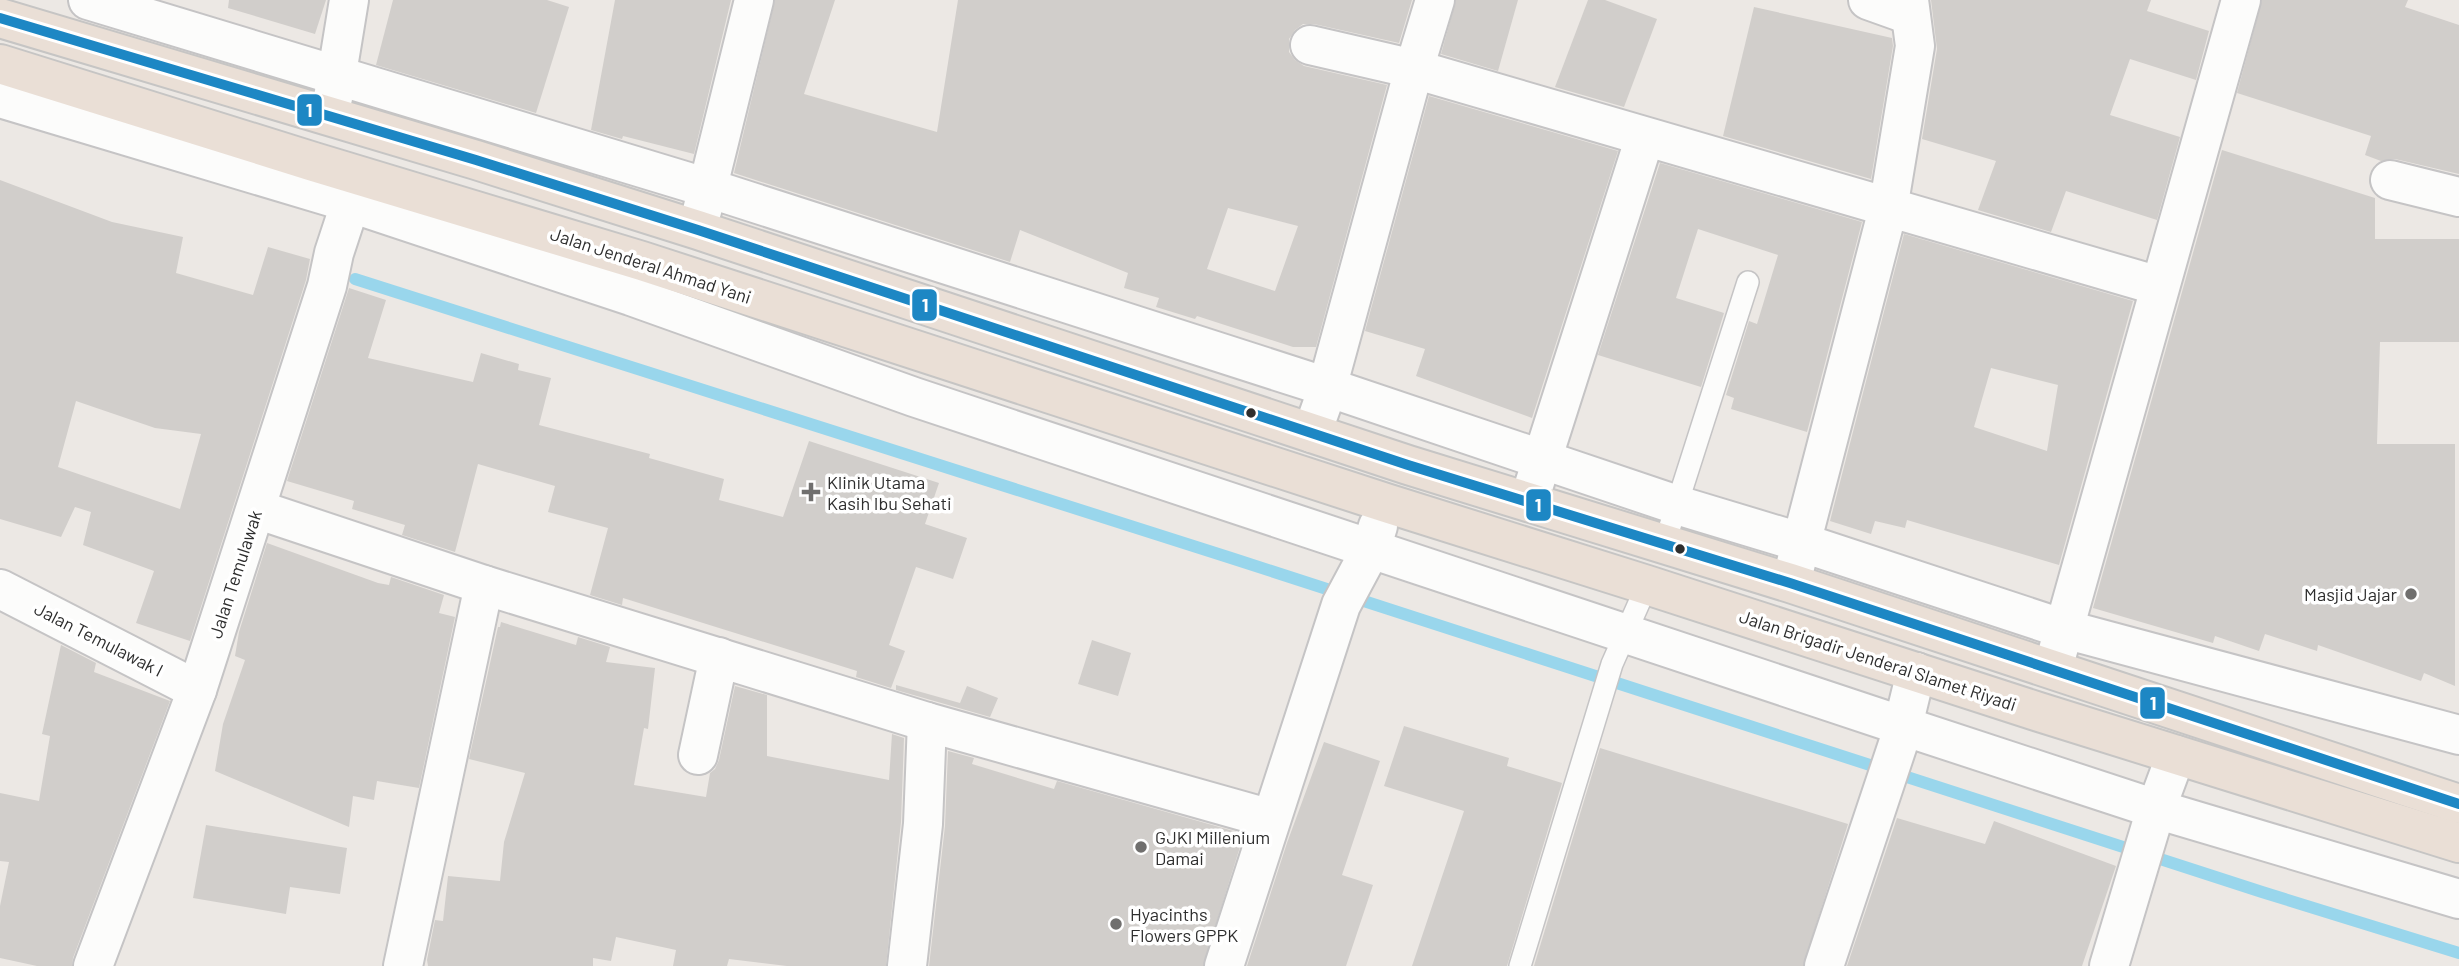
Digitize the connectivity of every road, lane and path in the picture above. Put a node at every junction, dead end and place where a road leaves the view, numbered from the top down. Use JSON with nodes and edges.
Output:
{"nodes":[{"id":1,"x":88,"y":0,"type":"edge"},
{"id":2,"x":349,"y":0,"type":"edge"},
{"id":3,"x":754,"y":0,"type":"edge"},
{"id":4,"x":1435,"y":0,"type":"edge"},
{"id":5,"x":1868,"y":0,"type":"edge"},
{"id":6,"x":2241,"y":0,"type":"edge"},
{"id":7,"x":1909,"y":8,"type":"edge"},
{"id":8,"x":0,"y":18,"type":"edge"},
{"id":9,"x":234,"y":44,"type":"junction"},
{"id":10,"x":1310,"y":45,"type":"dead end"},
{"id":11,"x":0,"y":64,"type":"edge"},
{"id":12,"x":1414,"y":69,"type":"junction"},
{"id":13,"x":338,"y":74,"type":"junction"},
{"id":14,"x":221,"y":83,"type":"junction"},
{"id":15,"x":0,"y":98,"type":"edge"},
{"id":16,"x":330,"y":116,"type":"junction"},
{"id":17,"x":160,"y":130,"type":"junction"},
{"id":18,"x":1644,"y":137,"type":"junction"},
{"id":19,"x":2390,"y":180,"type":"dead end"},
{"id":20,"x":708,"y":188,"type":"junction"},
{"id":21,"x":355,"y":189,"type":"junction"},
{"id":22,"x":2459,"y":197,"type":"edge"},
{"id":23,"x":1888,"y":209,"type":"junction"},
{"id":24,"x":698,"y":230,"type":"junction"},
{"id":25,"x":947,"y":265,"type":"junction"},
{"id":26,"x":637,"y":278,"type":"junction"},
{"id":27,"x":1748,"y":282,"type":"dead end"},
{"id":28,"x":2159,"y":286,"type":"junction"},
{"id":29,"x":930,"y":307,"type":"junction"},
{"id":30,"x":846,"y":327,"type":"junction"},
{"id":31,"x":835,"y":369,"type":"junction"},
{"id":32,"x":1012,"y":381,"type":"junction"},
{"id":33,"x":1327,"y":387,"type":"junction"},
{"id":34,"x":999,"y":425,"type":"junction"},
{"id":35,"x":1312,"y":433,"type":"junction"},
{"id":36,"x":1542,"y":460,"type":"junction"},
{"id":37,"x":1298,"y":475,"type":"joint"},
{"id":38,"x":1386,"y":503,"type":"junction"},
{"id":39,"x":1528,"y":503,"type":"junction"},
{"id":40,"x":1676,"y":505,"type":"junction"},
{"id":41,"x":256,"y":509,"type":"junction"},
{"id":42,"x":1803,"y":543,"type":"junction"},
{"id":43,"x":1664,"y":545,"type":"junction"},
{"id":44,"x":1367,"y":555,"type":"junction"},
{"id":45,"x":1790,"y":583,"type":"junction"},
{"id":46,"x":484,"y":585,"type":"junction"},
{"id":47,"x":1647,"y":585,"type":"junction"},
{"id":48,"x":0,"y":589,"type":"edge"},
{"id":49,"x":2064,"y":629,"type":"junction"},
{"id":50,"x":1619,"y":648,"type":"junction"},
{"id":51,"x":719,"y":657,"type":"junction"},
{"id":52,"x":2052,"y":670,"type":"junction"},
{"id":53,"x":1916,"y":673,"type":"junction"},
{"id":54,"x":197,"y":690,"type":"junction"},
{"id":55,"x":927,"y":722,"type":"junction"},
{"id":56,"x":2459,"y":735,"type":"edge"},
{"id":57,"x":1897,"y":744,"type":"junction"},
{"id":58,"x":698,"y":755,"type":"dead end"},
{"id":59,"x":2176,"y":755,"type":"junction"},
{"id":60,"x":2452,"y":799,"type":"edge"},
{"id":61,"x":1271,"y":819,"type":"junction"},
{"id":62,"x":2152,"y":822,"type":"junction"},
{"id":63,"x":2459,"y":843,"type":"edge"},
{"id":64,"x":2459,"y":898,"type":"edge"},
{"id":65,"x":93,"y":966,"type":"edge"},
{"id":66,"x":403,"y":966,"type":"edge"},
{"id":67,"x":907,"y":966,"type":"edge"},
{"id":68,"x":1224,"y":966,"type":"edge"},
{"id":69,"x":1520,"y":966,"type":"edge"},
{"id":70,"x":1824,"y":966,"type":"edge"},
{"id":71,"x":2109,"y":966,"type":"edge"}],
"edges":[{"from":1,"to":9,"type":"street"},
{"from":2,"to":13,"type":"street"},
{"from":3,"to":20,"type":"street"},
{"from":4,"to":12,"type":"street"},
{"from":5,"to":7,"type":"street"},
{"from":6,"to":28,"type":"street"},
{"from":7,"to":23,"type":"street"},
{"from":8,"to":14,"type":"highway"},
{"from":9,"to":13,"type":"street"},
{"from":9,"to":14,"type":"street"},
{"from":10,"to":12,"type":"street"},
{"from":11,"to":17,"type":"highway","name":"Jalan Jenderal Ahmad Yani"},
{"from":12,"to":18,"type":"street"},
{"from":12,"to":33,"type":"street"},
{"from":13,"to":16,"type":"street"},
{"from":13,"to":20,"type":"street"},
{"from":14,"to":16,"type":"highway"},
{"from":15,"to":17,"type":"street"},
{"from":16,"to":24,"type":"highway"},
{"from":17,"to":21,"type":"highway","name":"Jalan Jenderal Ahmad Yani"},
{"from":18,"to":23,"type":"street"},
{"from":18,"to":36,"type":"street"},
{"from":19,"to":22,"type":"street"},
{"from":20,"to":24,"type":"street"},
{"from":20,"to":25,"type":"street"},
{"from":21,"to":26,"type":"highway","name":"Jalan Jenderal Ahmad Yani"},
{"from":21,"to":41,"type":"street","name":"Jalan Temulawak"},
{"from":23,"to":28,"type":"street"},
{"from":23,"to":42,"type":"street"},
{"from":24,"to":29,"type":"highway"},
{"from":25,"to":29,"type":"street"},
{"from":25,"to":33,"type":"street"},
{"from":26,"to":30,"type":"highway","name":"Jalan Jenderal Ahmad Yani"},
{"from":26,"to":31,"type":"street"},
{"from":27,"to":40,"type":"lane"},
{"from":28,"to":49,"type":"street"},
{"from":29,"to":35,"type":"highway"},
{"from":30,"to":31,"type":"street"},
{"from":30,"to":32,"type":"highway","name":"Jalan Jenderal Ahmad Yani"},
{"from":31,"to":34,"type":"street"},
{"from":32,"to":34,"type":"street"},
{"from":32,"to":37,"type":"highway","name":"Jalan Jenderal Ahmad Yani"},
{"from":33,"to":35,"type":"street"},
{"from":33,"to":36,"type":"street"},
{"from":34,"to":44,"type":"street"},
{"from":35,"to":39,"type":"highway"},
{"from":36,"to":39,"type":"street"},
{"from":36,"to":40,"type":"street"},
{"from":37,"to":38,"type":"highway","name":"Jalan Brigadir Jenderal Slamet Riyadi"},
{"from":38,"to":44,"type":"street"},
{"from":38,"to":47,"type":"highway","name":"Jalan Brigadir Jenderal Slamet Riyadi"},
{"from":39,"to":43,"type":"highway"},
{"from":40,"to":42,"type":"street"},
{"from":40,"to":43,"type":"lane"},
{"from":41,"to":46,"type":"street"},
{"from":41,"to":54,"type":"street","name":"Jalan Temulawak"},
{"from":42,"to":45,"type":"street"},
{"from":42,"to":49,"type":"street"},
{"from":43,"to":45,"type":"highway"},
{"from":44,"to":50,"type":"street"},
{"from":44,"to":61,"type":"street"},
{"from":45,"to":52,"type":"highway"},
{"from":46,"to":51,"type":"street"},
{"from":46,"to":66,"type":"street"},
{"from":47,"to":50,"type":"lane"},
{"from":47,"to":53,"type":"highway","name":"Jalan Brigadir Jenderal Slamet Riyadi"},
{"from":48,"to":54,"type":"street","name":"Jalan Temulawak I"},
{"from":49,"to":52,"type":"street"},
{"from":49,"to":56,"type":"street"},
{"from":50,"to":57,"type":"street"},
{"from":50,"to":69,"type":"lane"},
{"from":51,"to":55,"type":"street"},
{"from":51,"to":58,"type":"street"},
{"from":52,"to":60,"type":"highway"},
{"from":53,"to":57,"type":"street"},
{"from":53,"to":59,"type":"highway","name":"Jalan Brigadir Jenderal Slamet Riyadi"},
{"from":54,"to":65,"type":"street","name":"Jalan Temulawak"},
{"from":55,"to":61,"type":"street"},
{"from":55,"to":67,"type":"street"},
{"from":57,"to":62,"type":"street"},
{"from":57,"to":70,"type":"street"},
{"from":59,"to":62,"type":"street"},
{"from":59,"to":63,"type":"highway","name":"Jalan Brigadir Jenderal Slamet Riyadi"},
{"from":61,"to":68,"type":"street"},
{"from":62,"to":64,"type":"street"},
{"from":62,"to":71,"type":"street"}]}
